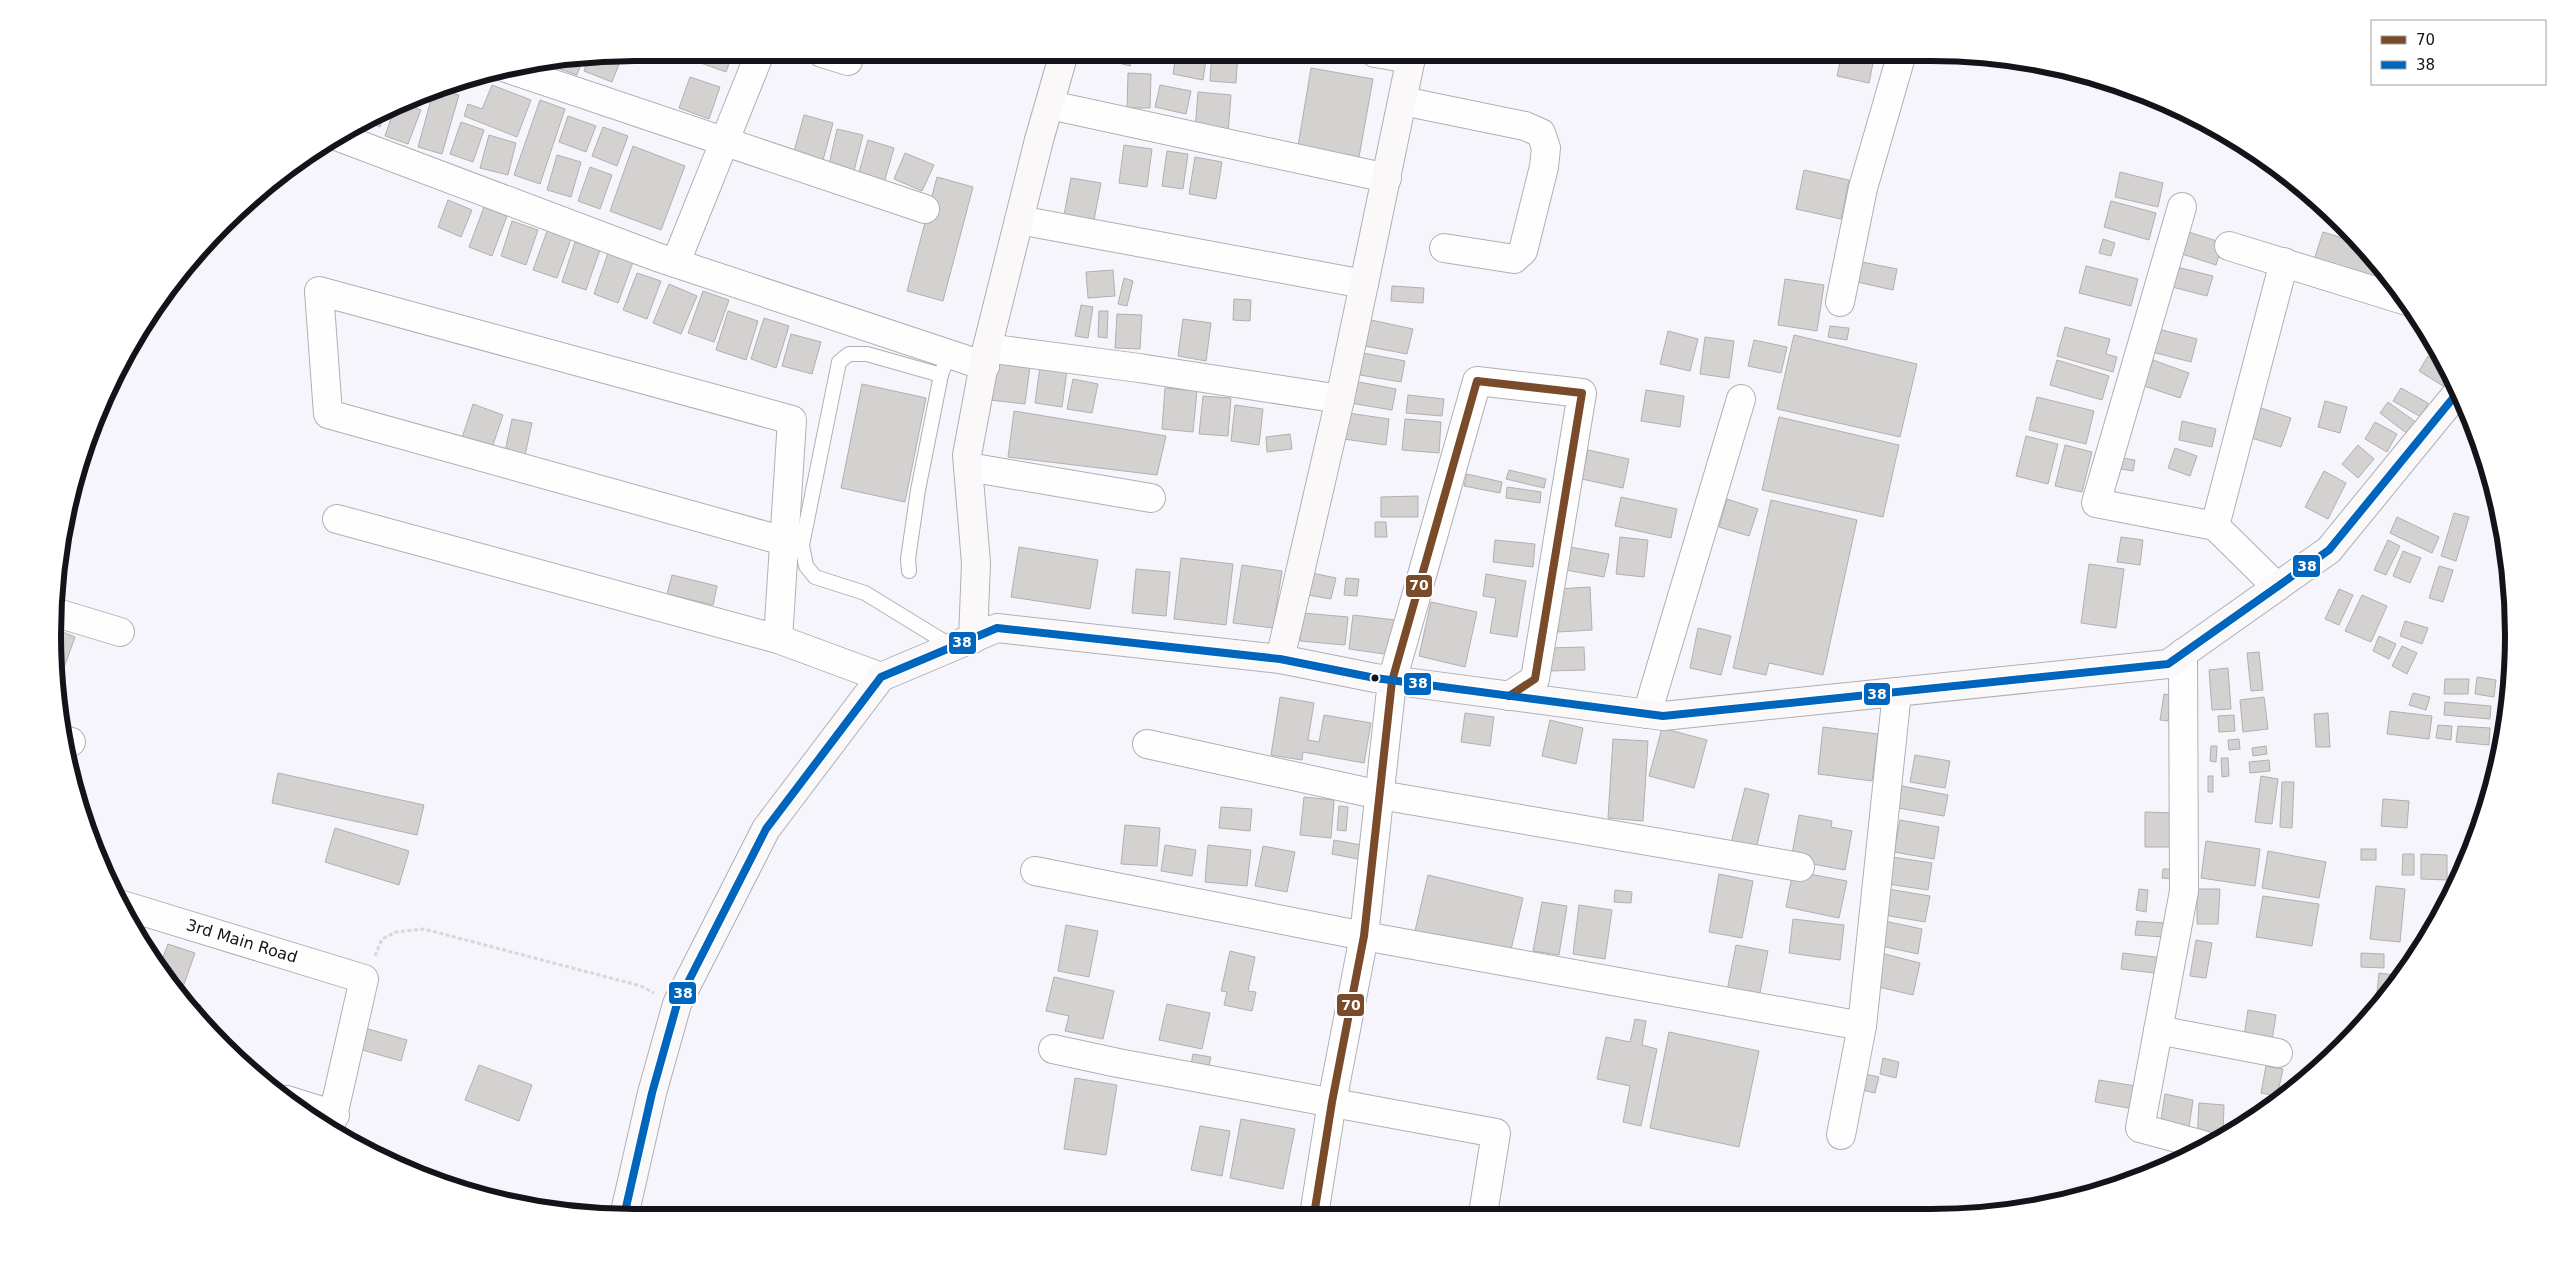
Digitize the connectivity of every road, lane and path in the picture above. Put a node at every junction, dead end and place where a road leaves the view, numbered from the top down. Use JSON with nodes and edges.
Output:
{"nodes":[{"id":1,"x":756,"y":61,"type":"edge"},
{"id":2,"x":1062,"y":61,"type":"edge"},
{"id":3,"x":1411,"y":61,"type":"edge"},
{"id":4,"x":1899,"y":61,"type":"edge"},
{"id":5,"x":520,"y":73,"type":"edge"},
{"id":6,"x":1403,"y":101,"type":"junction"},
{"id":7,"x":1050,"y":105,"type":"junction"},
{"id":8,"x":345,"y":140,"type":"edge"},
{"id":9,"x":724,"y":143,"type":"junction"},
{"id":10,"x":1387,"y":178,"type":"junction"},
{"id":11,"x":2182,"y":207,"type":"dead end"},
{"id":12,"x":925,"y":209,"type":"dead end"},
{"id":13,"x":1019,"y":220,"type":"junction"},
{"id":14,"x":2229,"y":246,"type":"dead end"},
{"id":15,"x":1444,"y":248,"type":"dead end"},
{"id":16,"x":676,"y":262,"type":"junction"},
{"id":17,"x":2284,"y":262,"type":"junction"},
{"id":18,"x":1364,"y":284,"type":"junction"},
{"id":19,"x":2394,"y":297,"type":"edge"},
{"id":20,"x":1840,"y":302,"type":"dead end"},
{"id":21,"x":986,"y":357,"type":"junction"},
{"id":22,"x":945,"y":364,"type":"junction"},
{"id":23,"x":2453,"y":398,"type":"edge"},
{"id":24,"x":1340,"y":399,"type":"junction"},
{"id":25,"x":1741,"y":400,"type":"dead end"},
{"id":26,"x":968,"y":467,"type":"junction"},
{"id":27,"x":1151,"y":498,"type":"dead end"},
{"id":28,"x":337,"y":520,"type":"dead end"},
{"id":29,"x":2215,"y":526,"type":"junction"},
{"id":30,"x":784,"y":541,"type":"junction"},
{"id":31,"x":909,"y":571,"type":"dead end"},
{"id":32,"x":2277,"y":587,"type":"junction"},
{"id":33,"x":62,"y":614,"type":"edge"},
{"id":34,"x":120,"y":632,"type":"dead end"},
{"id":35,"x":778,"y":639,"type":"junction"},
{"id":36,"x":963,"y":643,"type":"junction"},
{"id":37,"x":2183,"y":653,"type":"junction"},
{"id":38,"x":1280,"y":659,"type":"junction"},
{"id":39,"x":881,"y":677,"type":"junction"},
{"id":40,"x":1392,"y":680,"type":"junction"},
{"id":41,"x":1897,"y":692,"type":"junction"},
{"id":42,"x":1509,"y":696,"type":"junction"},
{"id":43,"x":1647,"y":714,"type":"junction"},
{"id":44,"x":1147,"y":744,"type":"dead end"},
{"id":45,"x":1380,"y":795,"type":"junction"},
{"id":46,"x":1800,"y":867,"type":"dead end"},
{"id":47,"x":1035,"y":871,"type":"dead end"},
{"id":48,"x":130,"y":907,"type":"edge"},
{"id":49,"x":1364,"y":936,"type":"junction"},
{"id":50,"x":364,"y":979,"type":"junction"},
{"id":51,"x":677,"y":1004,"type":"junction"},
{"id":52,"x":1862,"y":1026,"type":"junction"},
{"id":53,"x":2158,"y":1030,"type":"junction"},
{"id":54,"x":1054,"y":1049,"type":"dead end"},
{"id":55,"x":2278,"y":1053,"type":"dead end"},
{"id":56,"x":1332,"y":1102,"type":"junction"},
{"id":57,"x":332,"y":1122,"type":"edge"},
{"id":58,"x":1841,"y":1135,"type":"dead end"},
{"id":59,"x":2197,"y":1143,"type":"edge"},
{"id":60,"x":626,"y":1209,"type":"edge"},
{"id":61,"x":1315,"y":1209,"type":"edge"},
{"id":62,"x":1484,"y":1209,"type":"edge"}],
"edges":[{"from":1,"to":9,"type":"street"},
{"from":2,"to":7,"type":"main road"},
{"from":3,"to":6,"type":"main road"},
{"from":4,"to":20,"type":"street"},
{"from":5,"to":9,"type":"street"},
{"from":6,"to":10,"type":"main road"},
{"from":6,"to":15,"type":"street"},
{"from":7,"to":10,"type":"street"},
{"from":7,"to":13,"type":"main road"},
{"from":8,"to":16,"type":"street"},
{"from":9,"to":12,"type":"street"},
{"from":9,"to":16,"type":"street"},
{"from":10,"to":18,"type":"main road"},
{"from":11,"to":29,"type":"street"},
{"from":13,"to":18,"type":"street"},
{"from":13,"to":21,"type":"main road"},
{"from":14,"to":17,"type":"street"},
{"from":16,"to":22,"type":"street"},
{"from":17,"to":19,"type":"street"},
{"from":17,"to":29,"type":"street"},
{"from":18,"to":24,"type":"main road"},
{"from":21,"to":22,"type":"street"},
{"from":21,"to":24,"type":"street"},
{"from":21,"to":26,"type":"main road"},
{"from":22,"to":31,"type":"lane"},
{"from":22,"to":36,"type":"lane"},
{"from":23,"to":32,"type":"main road"},
{"from":24,"to":38,"type":"main road"},
{"from":25,"to":43,"type":"street"},
{"from":26,"to":27,"type":"street"},
{"from":26,"to":36,"type":"main road"},
{"from":28,"to":35,"type":"street"},
{"from":29,"to":32,"type":"street"},
{"from":30,"to":30,"type":"street"},
{"from":30,"to":35,"type":"street"},
{"from":32,"to":37,"type":"main road"},
{"from":33,"to":34,"type":"street"},
{"from":35,"to":39,"type":"street"},
{"from":36,"to":38,"type":"main road"},
{"from":36,"to":39,"type":"main road"},
{"from":37,"to":41,"type":"main road"},
{"from":37,"to":53,"type":"street"},
{"from":38,"to":40,"type":"main road"},
{"from":39,"to":51,"type":"main road"},
{"from":40,"to":42,"type":"main road"},
{"from":40,"to":42,"type":"street"},
{"from":40,"to":45,"type":"street"},
{"from":41,"to":43,"type":"main road"},
{"from":41,"to":52,"type":"street"},
{"from":42,"to":43,"type":"main road"},
{"from":44,"to":45,"type":"street"},
{"from":45,"to":46,"type":"street"},
{"from":45,"to":49,"type":"street"},
{"from":47,"to":49,"type":"street"},
{"from":48,"to":50,"type":"street","name":"3rd Main Road"},
{"from":49,"to":52,"type":"street"},
{"from":49,"to":56,"type":"street"},
{"from":50,"to":51,"type":"path"},
{"from":50,"to":57,"type":"street"},
{"from":51,"to":60,"type":"main road"},
{"from":52,"to":58,"type":"street"},
{"from":53,"to":55,"type":"street"},
{"from":53,"to":59,"type":"street"},
{"from":54,"to":56,"type":"street"},
{"from":56,"to":61,"type":"street"},
{"from":56,"to":62,"type":"street"}]}
